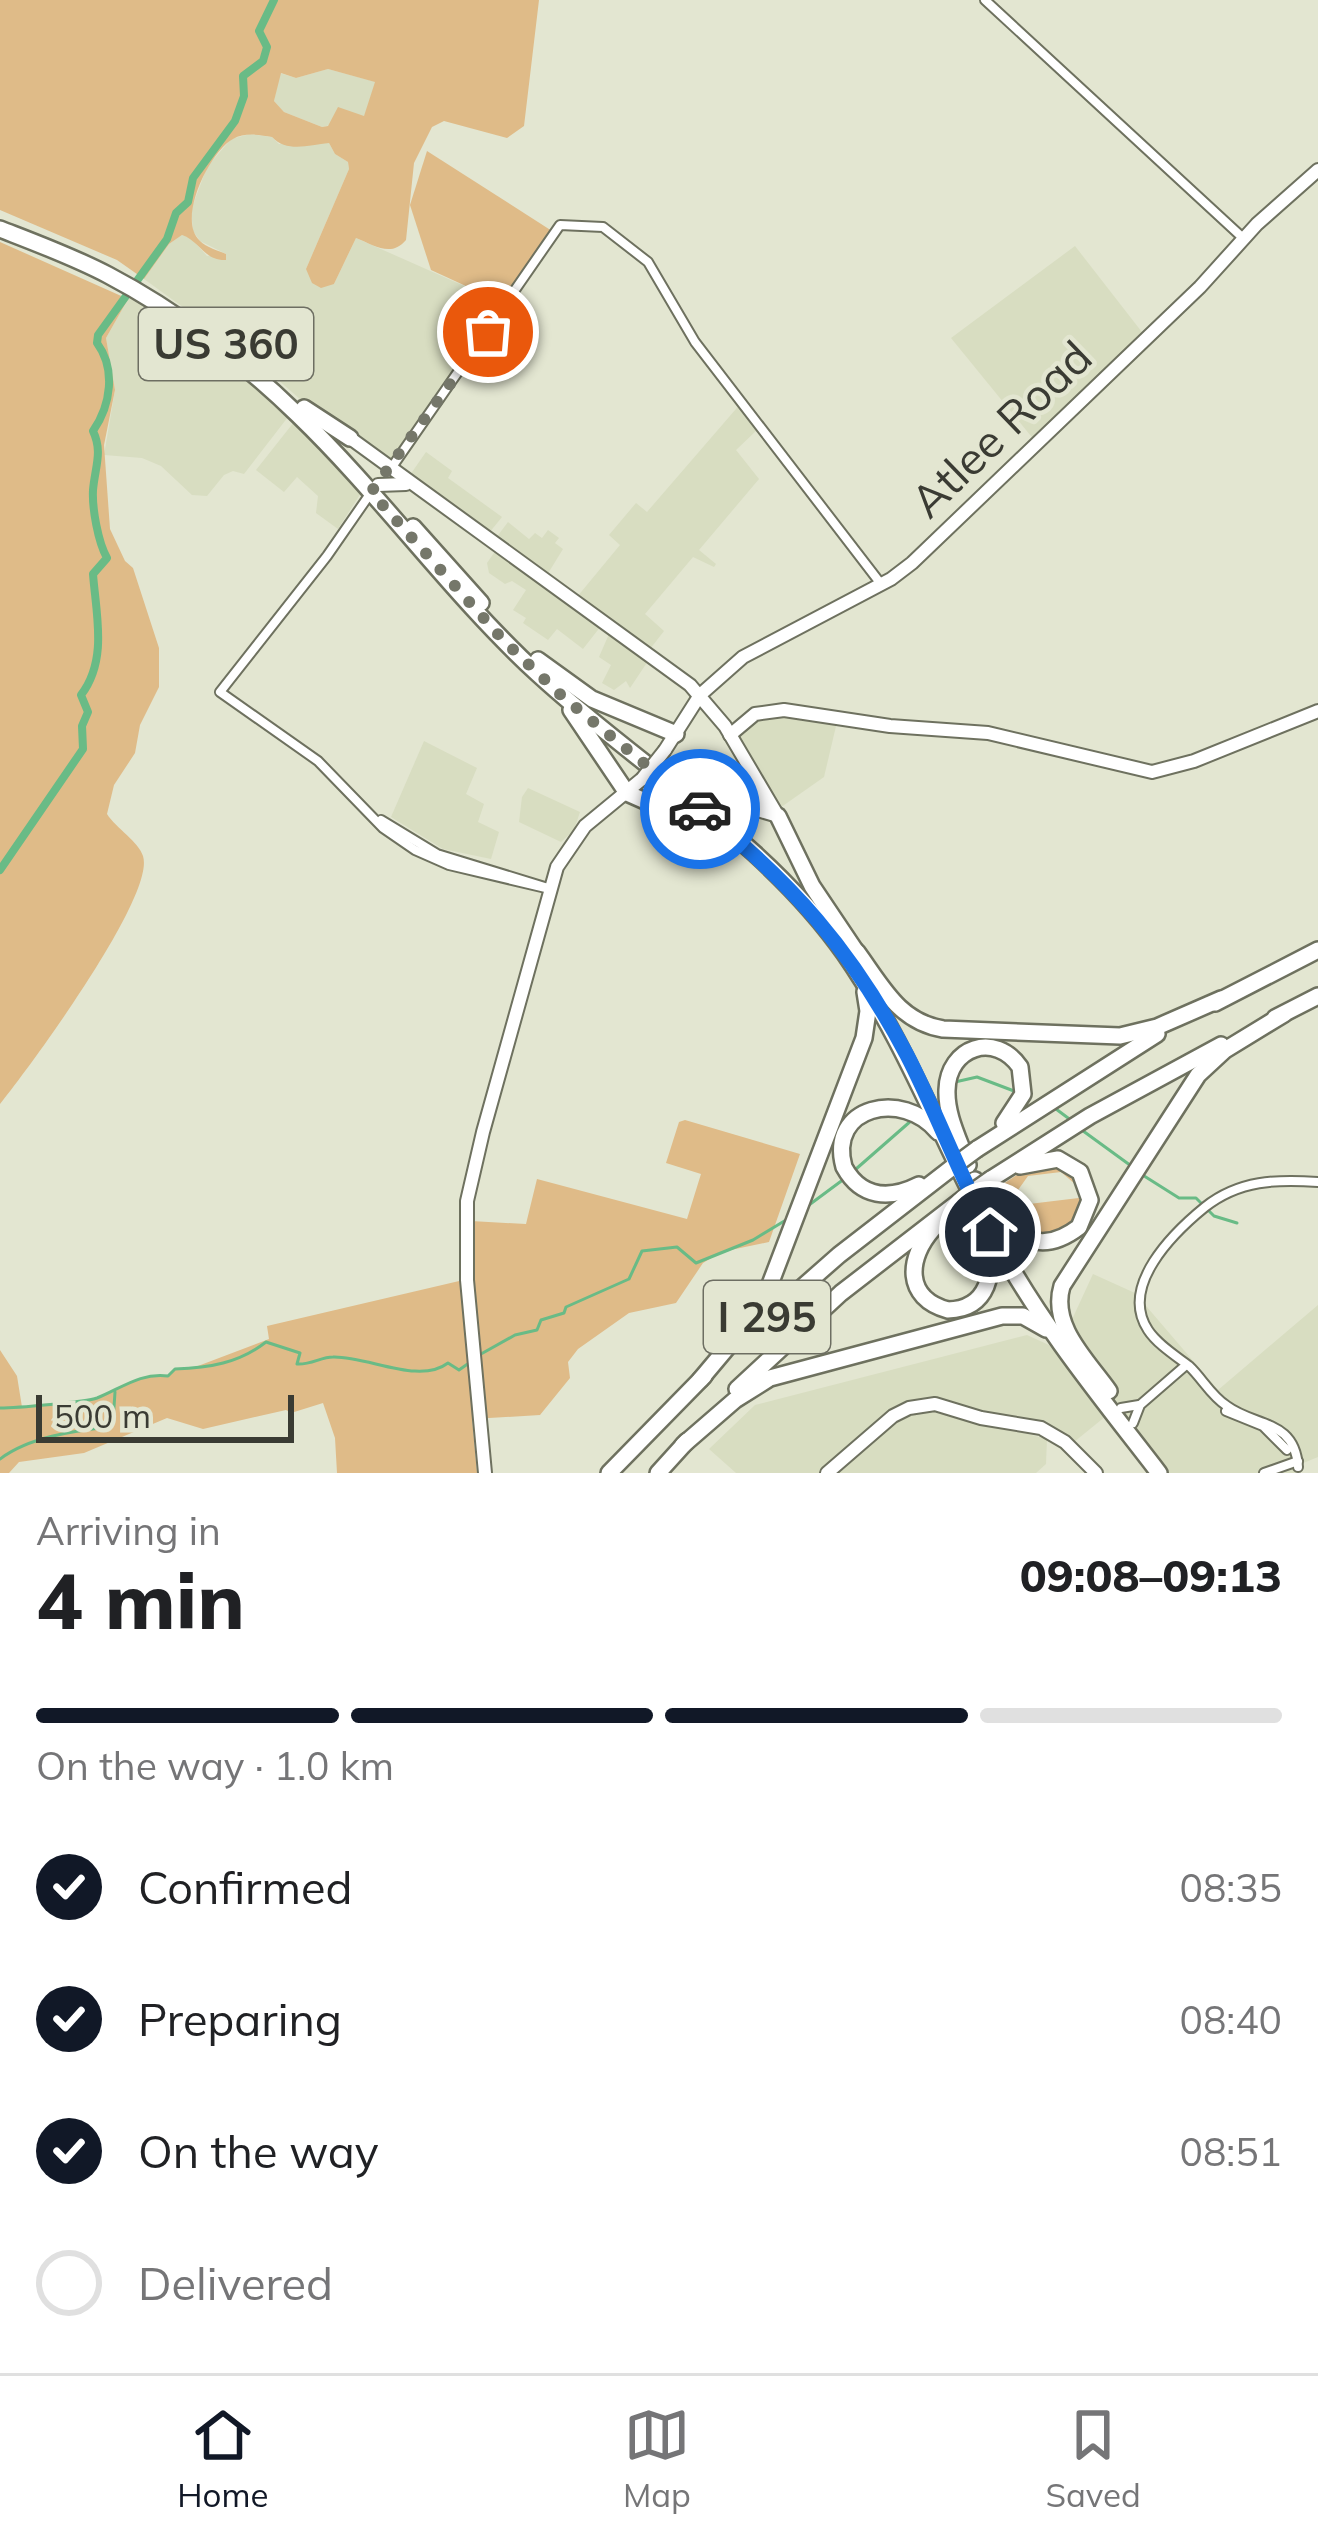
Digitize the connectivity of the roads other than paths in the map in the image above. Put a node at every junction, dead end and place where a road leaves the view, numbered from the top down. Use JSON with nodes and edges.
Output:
{"nodes":[{"id":1,"x":986,"y":0,"type":"edge"},
{"id":2,"x":1318,"y":170,"type":"edge"},
{"id":3,"x":12,"y":228,"type":"edge"},
{"id":4,"x":1244,"y":239,"type":"junction"},
{"id":5,"x":301,"y":410,"type":"junction"},
{"id":6,"x":350,"y":438,"type":"joint"},
{"id":7,"x":391,"y":469,"type":"junction"},
{"id":8,"x":415,"y":486,"type":"junction"},
{"id":9,"x":374,"y":489,"type":"junction"},
{"id":10,"x":881,"y":584,"type":"junction"},
{"id":11,"x":531,"y":660,"type":"junction"},
{"id":12,"x":700,"y":695,"type":"junction"},
{"id":13,"x":1318,"y":711,"type":"edge"},
{"id":14,"x":676,"y":734,"type":"junction"},
{"id":15,"x":730,"y":735,"type":"junction"},
{"id":16,"x":627,"y":793,"type":"junction"},
{"id":17,"x":769,"y":809,"type":"joint"},
{"id":18,"x":785,"y":881,"type":"junction"},
{"id":19,"x":550,"y":889,"type":"junction"},
{"id":20,"x":819,"y":919,"type":"junction"},
{"id":21,"x":850,"y":949,"type":"junction"},
{"id":22,"x":1318,"y":950,"type":"edge"},
{"id":23,"x":1318,"y":996,"type":"edge"},
{"id":24,"x":1221,"y":999,"type":"junction"},
{"id":25,"x":1284,"y":1013,"type":"junction"},
{"id":26,"x":1026,"y":1107,"type":"junction"},
{"id":27,"x":964,"y":1181,"type":"junction"},
{"id":28,"x":1318,"y":1182,"type":"edge"},
{"id":29,"x":1164,"y":1346,"type":"junction"},
{"id":30,"x":1185,"y":1366,"type":"junction"},
{"id":31,"x":1086,"y":1379,"type":"junction"},
{"id":32,"x":700,"y":1380,"type":"junction"},
{"id":33,"x":1168,"y":1380,"type":"junction"},
{"id":34,"x":1108,"y":1391,"type":"junction"},
{"id":35,"x":1140,"y":1405,"type":"junction"},
{"id":36,"x":1121,"y":1408,"type":"junction"},
{"id":37,"x":1133,"y":1423,"type":"junction"},
{"id":38,"x":683,"y":1445,"type":"junction"},
{"id":39,"x":1291,"y":1466,"type":"edge"},
{"id":40,"x":484,"y":1473,"type":"edge"},
{"id":41,"x":609,"y":1473,"type":"edge"},
{"id":42,"x":658,"y":1473,"type":"edge"},
{"id":43,"x":827,"y":1473,"type":"edge"},
{"id":44,"x":836,"y":1473,"type":"edge"},
{"id":45,"x":1087,"y":1473,"type":"edge"},
{"id":46,"x":1096,"y":1473,"type":"edge"},
{"id":47,"x":1156,"y":1473,"type":"edge"},
{"id":48,"x":1172,"y":1473,"type":"edge"},
{"id":49,"x":1264,"y":1473,"type":"edge"}],
"edges":[{"from":1,"to":4,"type":"street"},
{"from":2,"to":4,"type":"main road","name":"Atlee Road"},
{"from":3,"to":5,"type":"highway","number":"US 360"},
{"from":4,"to":10,"type":"main road","name":"Atlee Road"},
{"from":5,"to":6,"type":"highway"},
{"from":5,"to":9,"type":"highway","number":"US 360"},
{"from":6,"to":7,"type":"main road"},
{"from":7,"to":8,"type":"main road"},
{"from":7,"to":9,"type":"main road"},
{"from":7,"to":10,"type":"street"},
{"from":8,"to":9,"type":"main road"},
{"from":8,"to":12,"type":"main road"},
{"from":9,"to":11,"type":"highway","number":"US 360"},
{"from":9,"to":19,"type":"street"},
{"from":10,"to":12,"type":"main road","name":"Atlee Road"},
{"from":11,"to":14,"type":"highway"},
{"from":11,"to":16,"type":"highway"},
{"from":11,"to":18,"type":"highway","number":"US 360"},
{"from":11,"to":21,"type":"highway","number":"US 360"},
{"from":12,"to":14,"type":"main road","name":"Atlee Road"},
{"from":12,"to":15,"type":"main road"},
{"from":13,"to":15,"type":"main road"},
{"from":14,"to":16,"type":"main road","name":"Atlee Road","bridge":true},
{"from":15,"to":17,"type":"main road"},
{"from":16,"to":18,"type":"highway"},
{"from":16,"to":19,"type":"main road","name":"Atlee Road"},
{"from":17,"to":21,"type":"highway"},
{"from":18,"to":20,"type":"highway","number":"US 360"},
{"from":19,"to":40,"type":"main road","name":"Atlee Road"},
{"from":20,"to":21,"type":"highway","number":"US 360"},
{"from":20,"to":32,"type":"highway"},
{"from":21,"to":24,"type":"highway"},
{"from":21,"to":27,"type":"highway","number":"US 360"},
{"from":22,"to":24,"type":"highway","number":"I 295"},
{"from":23,"to":25,"type":"highway","number":"I 295"},
{"from":24,"to":26,"type":"highway","number":"I 295"},
{"from":25,"to":27,"type":"highway","number":"I 295"},
{"from":25,"to":34,"type":"highway"},
{"from":26,"to":27,"type":"highway","number":"I 295","bridge":true},
{"from":26,"to":27,"type":"highway"},
{"from":27,"to":27,"type":"highway"},
{"from":27,"to":27,"type":"highway"},
{"from":27,"to":27,"type":"highway"},
{"from":27,"to":31,"type":"highway","number":"US 360"},
{"from":27,"to":32,"type":"highway","number":"I 295"},
{"from":27,"to":34,"type":"highway","number":"US 360"},
{"from":27,"to":38,"type":"highway","number":"I 295"},
{"from":28,"to":29,"type":"street"},
{"from":29,"to":30,"type":"street"},
{"from":29,"to":33,"type":"street"},
{"from":30,"to":33,"type":"street"},
{"from":30,"to":39,"type":"street"},
{"from":30,"to":39,"type":"street"},
{"from":31,"to":38,"type":"highway"},
{"from":31,"to":47,"type":"highway","number":"US 360"},
{"from":32,"to":41,"type":"highway","number":"I 295"},
{"from":33,"to":35,"type":"street"},
{"from":34,"to":36,"type":"highway","number":"US 360"},
{"from":35,"to":36,"type":"street"},
{"from":35,"to":37,"type":"street"},
{"from":36,"to":37,"type":"highway","number":"US 360"},
{"from":37,"to":48,"type":"highway","number":"US 360"},
{"from":38,"to":42,"type":"highway","number":"I 295"},
{"from":39,"to":49,"type":"street"},
{"from":43,"to":46,"type":"main road"},
{"from":44,"to":45,"type":"main road"}]}
